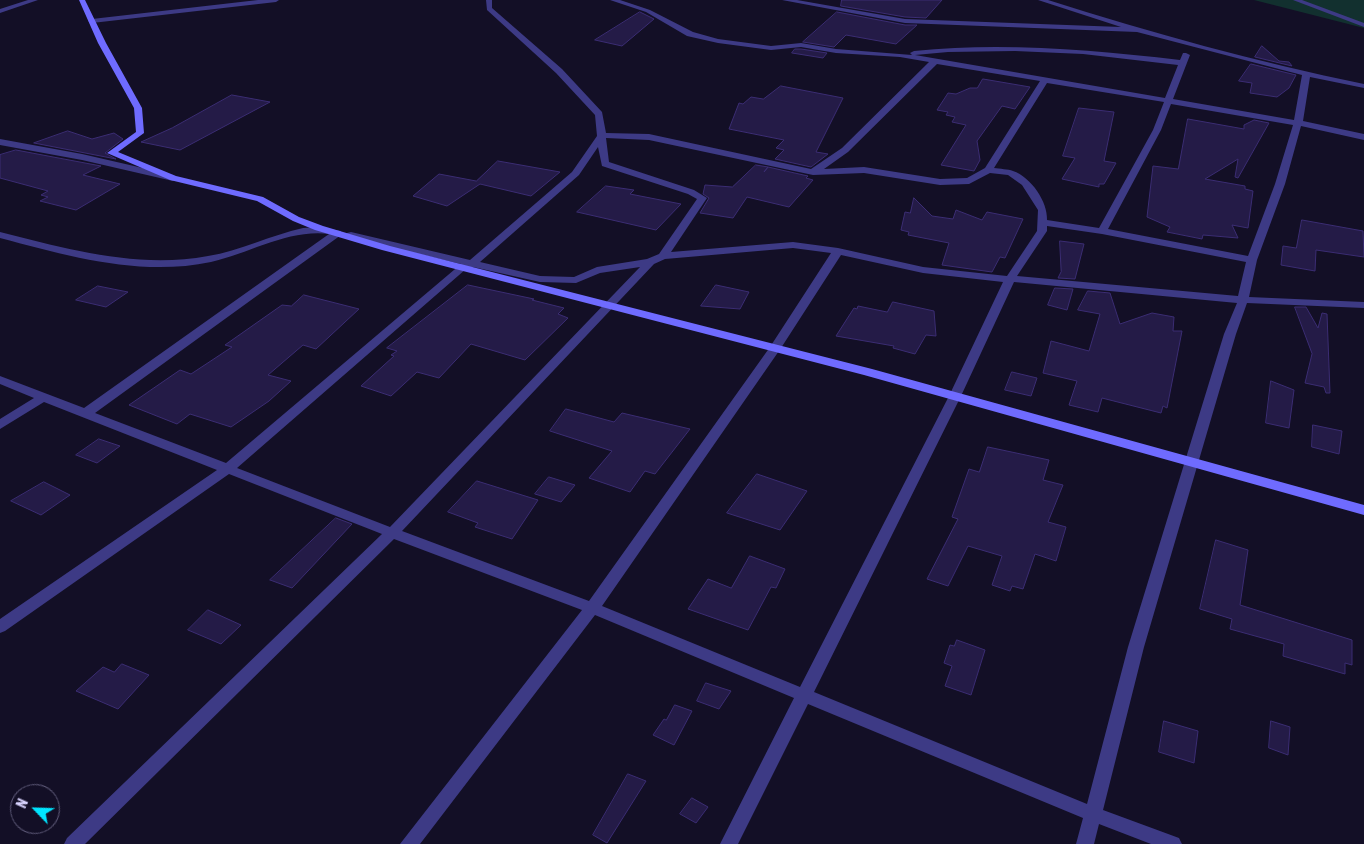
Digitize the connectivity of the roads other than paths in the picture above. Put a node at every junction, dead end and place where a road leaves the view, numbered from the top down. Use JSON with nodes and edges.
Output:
{"nodes":[{"id":1,"x":35,"y":0,"type":"edge"},
{"id":2,"x":82,"y":0,"type":"edge"},
{"id":3,"x":276,"y":0,"type":"edge"},
{"id":4,"x":489,"y":0,"type":"edge"},
{"id":5,"x":612,"y":0,"type":"edge"},
{"id":6,"x":786,"y":0,"type":"edge"},
{"id":7,"x":1041,"y":0,"type":"edge"},
{"id":8,"x":1296,"y":0,"type":"edge"},
{"id":9,"x":0,"y":11,"type":"edge"},
{"id":10,"x":92,"y":21,"type":"junction"},
{"id":11,"x":1364,"y":25,"type":"edge"},
{"id":12,"x":1137,"y":30,"type":"junction"},
{"id":13,"x":1190,"y":45,"type":"junction"},
{"id":14,"x":900,"y":55,"type":"junction"},
{"id":15,"x":935,"y":61,"type":"junction"},
{"id":16,"x":1183,"y":63,"type":"junction"},
{"id":17,"x":1306,"y":75,"type":"junction"},
{"id":18,"x":1044,"y":81,"type":"junction"},
{"id":19,"x":1364,"y":86,"type":"edge"},
{"id":20,"x":1168,"y":102,"type":"junction"},
{"id":21,"x":1298,"y":123,"type":"junction"},
{"id":22,"x":603,"y":135,"type":"junction"},
{"id":23,"x":1364,"y":137,"type":"edge"},
{"id":24,"x":0,"y":142,"type":"edge"},
{"id":25,"x":988,"y":170,"type":"junction"},
{"id":26,"x":813,"y":172,"type":"junction"},
{"id":27,"x":173,"y":178,"type":"junction"},
{"id":28,"x":1042,"y":222,"type":"junction"},
{"id":29,"x":319,"y":228,"type":"junction"},
{"id":30,"x":1102,"y":231,"type":"junction"},
{"id":31,"x":337,"y":233,"type":"junction"},
{"id":32,"x":0,"y":235,"type":"edge"},
{"id":33,"x":838,"y":251,"type":"junction"},
{"id":34,"x":663,"y":256,"type":"junction"},
{"id":35,"x":1252,"y":260,"type":"junction"},
{"id":36,"x":650,"y":262,"type":"junction"},
{"id":37,"x":466,"y":265,"type":"junction"},
{"id":38,"x":1010,"y":279,"type":"junction"},
{"id":39,"x":1243,"y":300,"type":"junction"},
{"id":40,"x":611,"y":305,"type":"junction"},
{"id":41,"x":1364,"y":305,"type":"edge"},
{"id":42,"x":775,"y":348,"type":"junction"},
{"id":43,"x":0,"y":380,"type":"edge"},
{"id":44,"x":43,"y":396,"type":"junction"},
{"id":45,"x":955,"y":396,"type":"junction"},
{"id":46,"x":86,"y":413,"type":"junction"},
{"id":47,"x":0,"y":425,"type":"edge"},
{"id":48,"x":1193,"y":462,"type":"junction"},
{"id":49,"x":230,"y":468,"type":"junction"},
{"id":50,"x":1364,"y":510,"type":"edge"},
{"id":51,"x":392,"y":533,"type":"junction"},
{"id":52,"x":592,"y":608,"type":"junction"},
{"id":53,"x":0,"y":627,"type":"edge"},
{"id":54,"x":806,"y":696,"type":"junction"},
{"id":55,"x":1092,"y":814,"type":"junction"},
{"id":56,"x":73,"y":844,"type":"edge"},
{"id":57,"x":409,"y":844,"type":"edge"},
{"id":58,"x":729,"y":844,"type":"edge"},
{"id":59,"x":1085,"y":844,"type":"edge"},
{"id":60,"x":1173,"y":844,"type":"edge"}],
"edges":[{"from":1,"to":9,"type":"street"},
{"from":2,"to":10,"type":"street"},
{"from":3,"to":10,"type":"street"},
{"from":4,"to":22,"type":"street"},
{"from":5,"to":14,"type":"street"},
{"from":6,"to":12,"type":"street"},
{"from":7,"to":12,"type":"street"},
{"from":8,"to":11,"type":"street"},
{"from":10,"to":27,"type":"street"},
{"from":12,"to":13,"type":"street"},
{"from":13,"to":16,"type":"street"},
{"from":13,"to":17,"type":"street"},
{"from":14,"to":15,"type":"street"},
{"from":14,"to":16,"type":"street"},
{"from":15,"to":18,"type":"street"},
{"from":15,"to":26,"type":"street"},
{"from":16,"to":20,"type":"street"},
{"from":17,"to":19,"type":"street"},
{"from":17,"to":21,"type":"street"},
{"from":18,"to":20,"type":"street"},
{"from":18,"to":25,"type":"street"},
{"from":20,"to":21,"type":"street"},
{"from":20,"to":30,"type":"street"},
{"from":21,"to":23,"type":"street"},
{"from":21,"to":35,"type":"street"},
{"from":22,"to":26,"type":"street"},
{"from":22,"to":34,"type":"street"},
{"from":22,"to":37,"type":"street"},
{"from":24,"to":27,"type":"street"},
{"from":25,"to":26,"type":"street"},
{"from":25,"to":28,"type":"street"},
{"from":27,"to":29,"type":"street"},
{"from":28,"to":30,"type":"street"},
{"from":28,"to":38,"type":"street"},
{"from":29,"to":31,"type":"street"},
{"from":29,"to":32,"type":"street"},
{"from":29,"to":37,"type":"street"},
{"from":30,"to":35,"type":"street"},
{"from":31,"to":37,"type":"street"},
{"from":31,"to":46,"type":"street"},
{"from":33,"to":34,"type":"street"},
{"from":33,"to":38,"type":"street"},
{"from":33,"to":42,"type":"street"},
{"from":34,"to":36,"type":"street"},
{"from":35,"to":39,"type":"street"},
{"from":36,"to":37,"type":"street"},
{"from":36,"to":40,"type":"street"},
{"from":37,"to":40,"type":"street"},
{"from":37,"to":49,"type":"street"},
{"from":38,"to":39,"type":"street"},
{"from":38,"to":45,"type":"street"},
{"from":39,"to":41,"type":"street"},
{"from":39,"to":48,"type":"street"},
{"from":40,"to":42,"type":"street"},
{"from":40,"to":51,"type":"street"},
{"from":42,"to":45,"type":"street"},
{"from":42,"to":52,"type":"street"},
{"from":43,"to":44,"type":"street"},
{"from":44,"to":46,"type":"street"},
{"from":44,"to":47,"type":"street"},
{"from":45,"to":48,"type":"street"},
{"from":45,"to":54,"type":"street"},
{"from":46,"to":49,"type":"street"},
{"from":48,"to":50,"type":"street"},
{"from":48,"to":55,"type":"street"},
{"from":49,"to":51,"type":"street"},
{"from":49,"to":53,"type":"street"},
{"from":51,"to":52,"type":"street"},
{"from":51,"to":56,"type":"street"},
{"from":52,"to":54,"type":"street"},
{"from":52,"to":57,"type":"street"},
{"from":54,"to":55,"type":"street"},
{"from":54,"to":58,"type":"street"},
{"from":55,"to":59,"type":"street"},
{"from":55,"to":60,"type":"street"}]}
